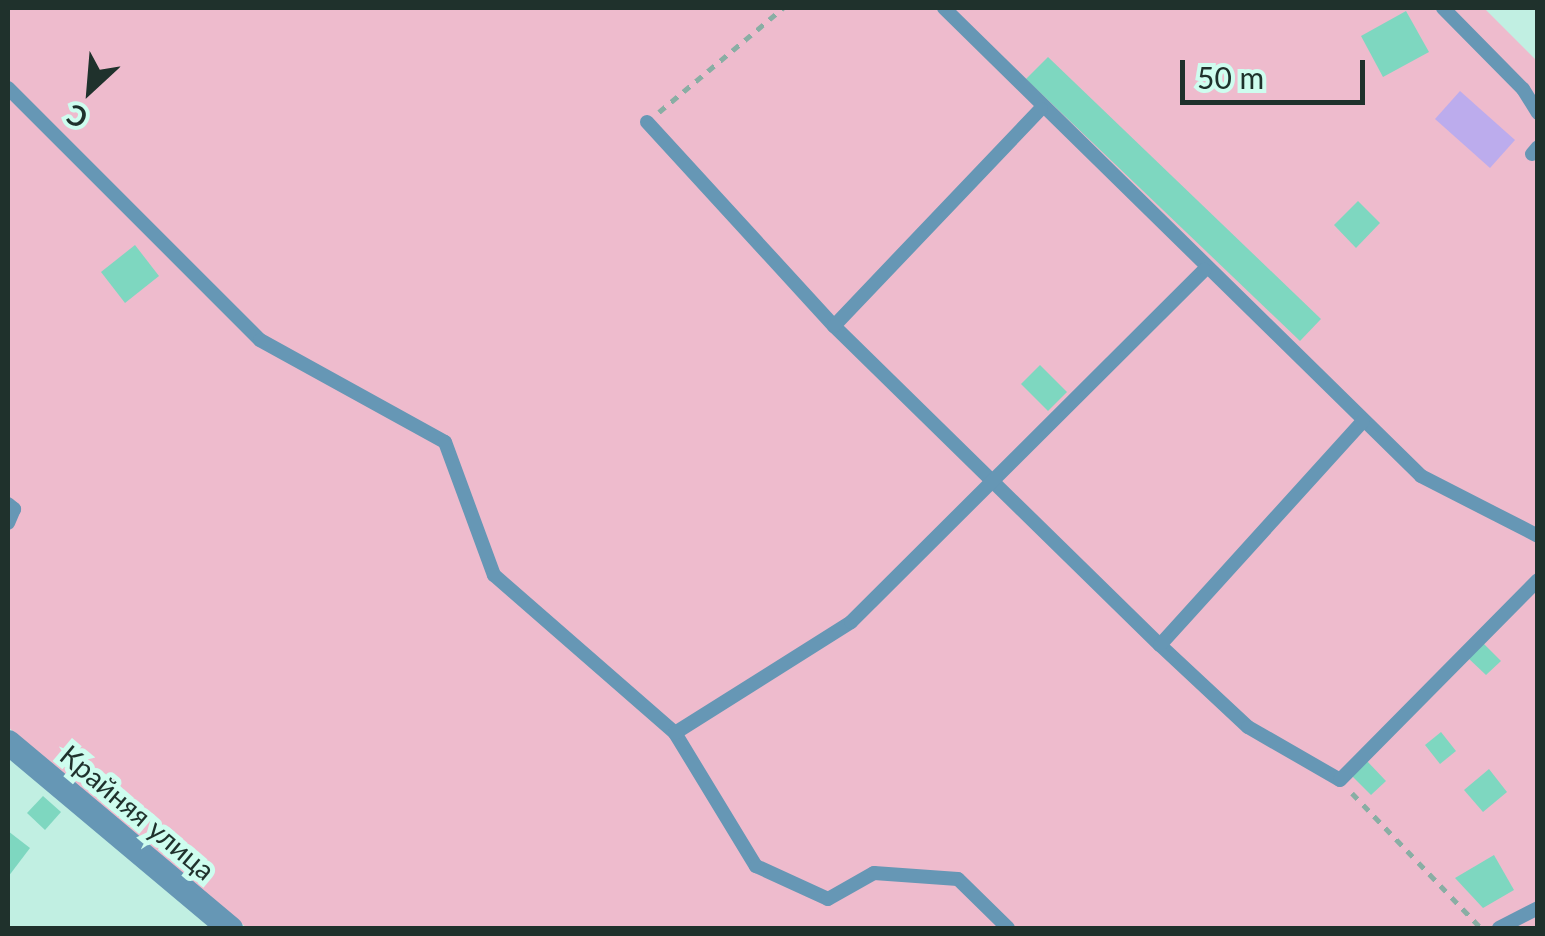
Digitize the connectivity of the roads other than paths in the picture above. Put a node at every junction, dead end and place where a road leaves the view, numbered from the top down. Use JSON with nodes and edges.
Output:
{"nodes":[{"id":1,"x":944,"y":8,"type":"edge"},
{"id":2,"x":1443,"y":8,"type":"edge"},
{"id":3,"x":8,"y":89,"type":"edge"},
{"id":4,"x":1041,"y":109,"type":"junction"},
{"id":5,"x":1538,"y":113,"type":"edge"},
{"id":6,"x":648,"y":122,"type":"road end"},
{"id":7,"x":1204,"y":270,"type":"junction"},
{"id":8,"x":834,"y":326,"type":"junction"},
{"id":9,"x":1363,"y":420,"type":"junction"},
{"id":10,"x":993,"y":476,"type":"junction"},
{"id":11,"x":8,"y":504,"type":"edge"},
{"id":12,"x":8,"y":522,"type":"edge"},
{"id":13,"x":1538,"y":536,"type":"edge"},
{"id":14,"x":1538,"y":580,"type":"edge"},
{"id":15,"x":1160,"y":645,"type":"junction"},
{"id":16,"x":675,"y":733,"type":"junction"},
{"id":17,"x":8,"y":742,"type":"edge"},
{"id":18,"x":1536,"y":914,"type":"edge"},
{"id":19,"x":230,"y":928,"type":"edge"},
{"id":20,"x":1008,"y":928,"type":"edge"},
{"id":21,"x":1499,"y":928,"type":"edge"}],
"edges":[{"from":1,"to":4,"type":"lane"},
{"from":2,"to":5,"type":"lane"},
{"from":3,"to":16,"type":"lane"},
{"from":4,"to":7,"type":"lane"},
{"from":4,"to":8,"type":"lane"},
{"from":6,"to":8,"type":"lane"},
{"from":7,"to":9,"type":"lane"},
{"from":7,"to":10,"type":"lane"},
{"from":8,"to":10,"type":"lane"},
{"from":9,"to":13,"type":"lane"},
{"from":9,"to":15,"type":"lane"},
{"from":10,"to":15,"type":"lane"},
{"from":10,"to":16,"type":"lane"},
{"from":11,"to":12,"type":"lane"},
{"from":14,"to":15,"type":"lane"},
{"from":16,"to":20,"type":"lane"},
{"from":17,"to":19,"type":"street","name":"Крайняя улица"},
{"from":18,"to":21,"type":"lane"}]}
